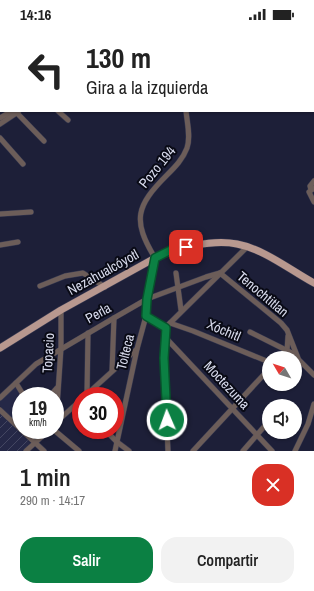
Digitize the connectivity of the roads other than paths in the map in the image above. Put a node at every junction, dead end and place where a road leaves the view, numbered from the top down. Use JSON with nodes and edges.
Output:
{"nodes":[{"id":1,"x":15,"y":112,"type":"edge"},
{"id":2,"x":59,"y":112,"type":"edge"},
{"id":3,"x":186,"y":112,"type":"edge"},
{"id":4,"x":0,"y":118,"type":"edge"},
{"id":5,"x":68,"y":120,"type":"dead end"},
{"id":6,"x":0,"y":124,"type":"edge"},
{"id":7,"x":0,"y":138,"type":"edge"},
{"id":8,"x":44,"y":141,"type":"dead end"},
{"id":9,"x":23,"y":164,"type":"dead end"},
{"id":10,"x":314,"y":181,"type":"edge"},
{"id":11,"x":312,"y":189,"type":"edge"},
{"id":12,"x":314,"y":202,"type":"edge"},
{"id":13,"x":32,"y":212,"type":"dead end"},
{"id":14,"x":0,"y":214,"type":"edge"},
{"id":15,"x":18,"y":242,"type":"dead end"},
{"id":16,"x":0,"y":245,"type":"edge"},
{"id":17,"x":247,"y":247,"type":"junction"},
{"id":18,"x":155,"y":258,"type":"junction"},
{"id":19,"x":220,"y":273,"type":"junction"},
{"id":20,"x":176,"y":274,"type":"dead end"},
{"id":21,"x":314,"y":283,"type":"edge"},
{"id":22,"x":40,"y":286,"type":"dead end"},
{"id":23,"x":105,"y":287,"type":"junction"},
{"id":24,"x":178,"y":288,"type":"junction"},
{"id":25,"x":147,"y":299,"type":"junction"},
{"id":26,"x":61,"y":310,"type":"junction"},
{"id":27,"x":181,"y":310,"type":"junction"},
{"id":28,"x":146,"y":316,"type":"junction"},
{"id":29,"x":114,"y":318,"type":"junction"},
{"id":30,"x":170,"y":323,"type":"junction"},
{"id":31,"x":166,"y":328,"type":"junction"},
{"id":32,"x":250,"y":332,"type":"dead end"},
{"id":33,"x":88,"y":333,"type":"junction"},
{"id":34,"x":288,"y":335,"type":"junction"},
{"id":35,"x":165,"y":337,"type":"junction"},
{"id":36,"x":0,"y":348,"type":"edge"},
{"id":37,"x":61,"y":348,"type":"junction"},
{"id":38,"x":137,"y":349,"type":"junction"},
{"id":39,"x":287,"y":351,"type":"joint"},
{"id":40,"x":295,"y":351,"type":"edge"},
{"id":41,"x":262,"y":359,"type":"edge"},
{"id":42,"x":302,"y":362,"type":"edge"},
{"id":43,"x":112,"y":371,"type":"junction"},
{"id":44,"x":314,"y":375,"type":"edge"},
{"id":45,"x":262,"y":377,"type":"edge"},
{"id":46,"x":16,"y":383,"type":"junction"},
{"id":47,"x":18,"y":387,"type":"edge"},
{"id":48,"x":58,"y":387,"type":"edge"},
{"id":49,"x":86,"y":387,"type":"edge"},
{"id":50,"x":95,"y":387,"type":"edge"},
{"id":51,"x":0,"y":398,"type":"edge"},
{"id":52,"x":314,"y":404,"type":"edge"},
{"id":53,"x":72,"y":408,"type":"edge"},
{"id":54,"x":233,"y":408,"type":"junction"},
{"id":55,"x":0,"y":410,"type":"edge"},
{"id":56,"x":64,"y":415,"type":"edge"},
{"id":57,"x":12,"y":420,"type":"edge"},
{"id":58,"x":262,"y":431,"type":"edge"},
{"id":59,"x":258,"y":436,"type":"junction"},
{"id":60,"x":64,"y":438,"type":"edge"},
{"id":61,"x":31,"y":439,"type":"edge"},
{"id":62,"x":39,"y":439,"type":"edge"},
{"id":63,"x":113,"y":439,"type":"edge"},
{"id":64,"x":116,"y":442,"type":"junction"},
{"id":65,"x":35,"y":443,"type":"junction"},
{"id":66,"x":26,"y":451,"type":"edge"},
{"id":67,"x":44,"y":451,"type":"edge"},
{"id":68,"x":79,"y":451,"type":"edge"},
{"id":69,"x":115,"y":451,"type":"edge"},
{"id":70,"x":129,"y":451,"type":"edge"},
{"id":71,"x":168,"y":451,"type":"edge"},
{"id":72,"x":193,"y":451,"type":"edge"},
{"id":73,"x":243,"y":451,"type":"edge"},
{"id":74,"x":272,"y":451,"type":"edge"},
{"id":75,"x":295,"y":451,"type":"edge"}],
"edges":[{"from":1,"to":4,"type":"street"},
{"from":1,"to":6,"type":"street"},
{"from":1,"to":8,"type":"street"},
{"from":2,"to":5,"type":"street"},
{"from":3,"to":18,"type":"street","name":"Pozo 194"},
{"from":7,"to":9,"type":"street"},
{"from":10,"to":11,"type":"street"},
{"from":11,"to":12,"type":"street"},
{"from":13,"to":14,"type":"street"},
{"from":15,"to":16,"type":"street"},
{"from":17,"to":18,"type":"main road","name":"Nezahualcóyotl"},
{"from":17,"to":19,"type":"street"},
{"from":17,"to":21,"type":"main road","name":"Nezahualcóyotl"},
{"from":18,"to":23,"type":"main road","name":"Nezahualcóyotl"},
{"from":18,"to":25,"type":"street","name":"Tolteca"},
{"from":19,"to":24,"type":"street","name":"Perla"},
{"from":19,"to":27,"type":"street"},
{"from":19,"to":34,"type":"street","name":"Tenochtitlan"},
{"from":20,"to":24,"type":"street"},
{"from":22,"to":23,"type":"street"},
{"from":23,"to":26,"type":"main road","name":"Nezahualcóyotl"},
{"from":24,"to":25,"type":"street","name":"Perla"},
{"from":24,"to":27,"type":"street"},
{"from":25,"to":28,"type":"street","name":"Tolteca"},
{"from":25,"to":29,"type":"street","name":"Perla"},
{"from":26,"to":36,"type":"main road","name":"Nezahualcóyotl"},
{"from":26,"to":37,"type":"street","name":"Topacio"},
{"from":27,"to":30,"type":"street"},
{"from":28,"to":31,"type":"street"},
{"from":28,"to":38,"type":"street","name":"Tolteca"},
{"from":29,"to":33,"type":"street","name":"Perla"},
{"from":29,"to":43,"type":"street"},
{"from":30,"to":31,"type":"street"},
{"from":30,"to":41,"type":"street","name":"Xóchitl"},
{"from":31,"to":35,"type":"street"},
{"from":32,"to":39,"type":"street"},
{"from":33,"to":37,"type":"street","name":"Perla"},
{"from":33,"to":49,"type":"street"},
{"from":34,"to":39,"type":"street","name":"Tenochtitlan"},
{"from":34,"to":40,"type":"street","name":"Tenochtitlan"},
{"from":35,"to":54,"type":"street","name":"Moctezuma"},
{"from":35,"to":71,"type":"street"},
{"from":37,"to":46,"type":"street","name":"Perla"},
{"from":37,"to":48,"type":"street","name":"Topacio"},
{"from":38,"to":43,"type":"street"},
{"from":38,"to":64,"type":"street","name":"Tolteca"},
{"from":42,"to":44,"type":"street"},
{"from":43,"to":50,"type":"street"},
{"from":45,"to":54,"type":"street"},
{"from":46,"to":47,"type":"street"},
{"from":46,"to":51,"type":"street","name":"Perla"},
{"from":52,"to":75,"type":"street"},
{"from":53,"to":56,"type":"street"},
{"from":54,"to":59,"type":"street","name":"Moctezuma"},
{"from":54,"to":72,"type":"street"},
{"from":55,"to":57,"type":"street"},
{"from":58,"to":59,"type":"street"},
{"from":59,"to":73,"type":"street"},
{"from":59,"to":74,"type":"street","name":"Moctezuma"},
{"from":60,"to":68,"type":"street"},
{"from":61,"to":65,"type":"street"},
{"from":62,"to":65,"type":"street"},
{"from":63,"to":64,"type":"street"},
{"from":64,"to":69,"type":"street","name":"Tolteca"},
{"from":64,"to":70,"type":"street"},
{"from":65,"to":66,"type":"street"},
{"from":65,"to":67,"type":"street"}]}
